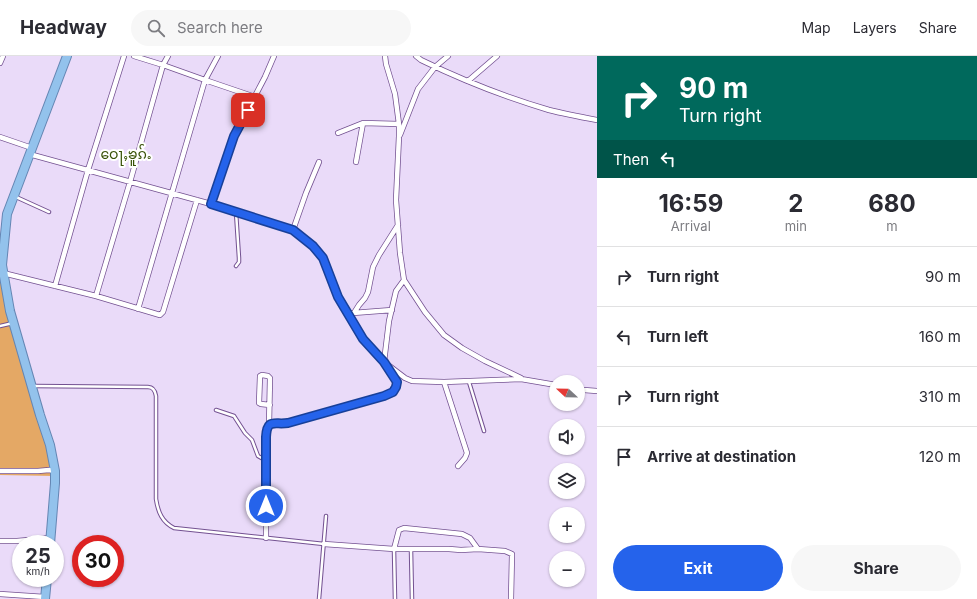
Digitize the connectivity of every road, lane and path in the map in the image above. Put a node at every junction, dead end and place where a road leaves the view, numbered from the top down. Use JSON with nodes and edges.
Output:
{"nodes":[{"id":1,"x":3,"y":56,"type":"edge"},
{"id":2,"x":67,"y":56,"type":"edge"},
{"id":3,"x":124,"y":56,"type":"edge"},
{"id":4,"x":134,"y":56,"type":"edge"},
{"id":5,"x":168,"y":56,"type":"edge"},
{"id":6,"x":218,"y":56,"type":"edge"},
{"id":7,"x":274,"y":56,"type":"edge"},
{"id":8,"x":386,"y":56,"type":"edge"},
{"id":9,"x":416,"y":56,"type":"edge"},
{"id":10,"x":448,"y":56,"type":"edge"},
{"id":11,"x":498,"y":56,"type":"edge"},
{"id":12,"x":0,"y":63,"type":"edge"},
{"id":13,"x":163,"y":65,"type":"junction"},
{"id":14,"x":435,"y":66,"type":"junction"},
{"id":15,"x":205,"y":80,"type":"junction"},
{"id":16,"x":468,"y":82,"type":"junction"},
{"id":17,"x":255,"y":97,"type":"junction"},
{"id":18,"x":597,"y":120,"type":"edge"},
{"id":19,"x":363,"y":123,"type":"junction"},
{"id":20,"x":399,"y":124,"type":"junction"},
{"id":21,"x":338,"y":133,"type":"dead end"},
{"id":22,"x":399,"y":136,"type":"junction"},
{"id":23,"x":0,"y":137,"type":"edge"},
{"id":24,"x":30,"y":151,"type":"junction"},
{"id":25,"x":319,"y":162,"type":"dead end"},
{"id":26,"x":356,"y":162,"type":"dead end"},
{"id":27,"x":88,"y":170,"type":"junction"},
{"id":28,"x":130,"y":182,"type":"junction"},
{"id":29,"x":171,"y":193,"type":"junction"},
{"id":30,"x":14,"y":196,"type":"junction"},
{"id":31,"x":197,"y":200,"type":"junction"},
{"id":32,"x":211,"y":204,"type":"junction"},
{"id":33,"x":49,"y":212,"type":"dead end"},
{"id":34,"x":236,"y":212,"type":"junction"},
{"id":35,"x":398,"y":225,"type":"junction"},
{"id":36,"x":293,"y":230,"type":"junction"},
{"id":37,"x":236,"y":266,"type":"dead end"},
{"id":38,"x":2,"y":268,"type":"edge"},
{"id":39,"x":404,"y":280,"type":"junction"},
{"id":40,"x":55,"y":286,"type":"junction"},
{"id":41,"x":96,"y":296,"type":"junction"},
{"id":42,"x":138,"y":309,"type":"junction"},
{"id":43,"x":392,"y":310,"type":"junction"},
{"id":44,"x":354,"y":313,"type":"junction"},
{"id":45,"x":348,"y":314,"type":"junction"},
{"id":46,"x":13,"y":323,"type":"junction"},
{"id":47,"x":0,"y":326,"type":"edge"},
{"id":48,"x":384,"y":362,"type":"junction"},
{"id":49,"x":521,"y":378,"type":"junction"},
{"id":50,"x":469,"y":381,"type":"junction"},
{"id":51,"x":444,"y":382,"type":"junction"},
{"id":52,"x":549,"y":384,"type":"edge"},
{"id":53,"x":31,"y":386,"type":"junction"},
{"id":54,"x":585,"y":390,"type":"edge"},
{"id":55,"x":597,"y":391,"type":"edge"},
{"id":56,"x":270,"y":405,"type":"junction"},
{"id":57,"x":216,"y":410,"type":"dead end"},
{"id":58,"x":269,"y":425,"type":"junction"},
{"id":59,"x":484,"y":431,"type":"dead end"},
{"id":60,"x":266,"y":460,"type":"junction"},
{"id":61,"x":458,"y":466,"type":"dead end"},
{"id":62,"x":0,"y":471,"type":"edge"},
{"id":63,"x":55,"y":471,"type":"junction"},
{"id":64,"x":326,"y":516,"type":"dead end"},
{"id":65,"x":51,"y":535,"type":"edge"},
{"id":66,"x":266,"y":538,"type":"junction"},
{"id":67,"x":0,"y":541,"type":"edge"},
{"id":68,"x":12,"y":541,"type":"edge"},
{"id":69,"x":324,"y":544,"type":"junction"},
{"id":70,"x":394,"y":549,"type":"junction"},
{"id":71,"x":411,"y":549,"type":"junction"},
{"id":72,"x":478,"y":549,"type":"junction"},
{"id":73,"x":46,"y":587,"type":"edge"},
{"id":74,"x":0,"y":594,"type":"edge"},
{"id":75,"x":45,"y":598,"type":"edge"},
{"id":76,"x":319,"y":599,"type":"edge"},
{"id":77,"x":395,"y":599,"type":"edge"},
{"id":78,"x":412,"y":599,"type":"edge"},
{"id":79,"x":511,"y":599,"type":"edge"}],
"edges":[{"from":1,"to":12,"type":"street"},
{"from":2,"to":24,"type":"highway"},
{"from":3,"to":27,"type":"street"},
{"from":4,"to":13,"type":"street"},
{"from":5,"to":13,"type":"street"},
{"from":6,"to":15,"type":"street"},
{"from":7,"to":17,"type":"street"},
{"from":8,"to":20,"type":"street"},
{"from":9,"to":14,"type":"street"},
{"from":10,"to":14,"type":"street"},
{"from":11,"to":16,"type":"street"},
{"from":13,"to":15,"type":"street"},
{"from":13,"to":28,"type":"street"},
{"from":14,"to":16,"type":"street"},
{"from":14,"to":22,"type":"street"},
{"from":15,"to":17,"type":"street"},
{"from":15,"to":29,"type":"street"},
{"from":16,"to":18,"type":"street"},
{"from":17,"to":32,"type":"street"},
{"from":19,"to":20,"type":"street"},
{"from":19,"to":21,"type":"street"},
{"from":19,"to":26,"type":"street"},
{"from":20,"to":22,"type":"street"},
{"from":22,"to":35,"type":"street"},
{"from":23,"to":24,"type":"street"},
{"from":24,"to":27,"type":"street"},
{"from":24,"to":30,"type":"highway"},
{"from":25,"to":36,"type":"street"},
{"from":27,"to":28,"type":"street"},
{"from":27,"to":40,"type":"street"},
{"from":28,"to":29,"type":"street"},
{"from":28,"to":41,"type":"street"},
{"from":29,"to":31,"type":"street"},
{"from":29,"to":42,"type":"street"},
{"from":30,"to":33,"type":"lane"},
{"from":30,"to":38,"type":"highway"},
{"from":31,"to":32,"type":"street"},
{"from":31,"to":42,"type":"street"},
{"from":32,"to":34,"type":"street"},
{"from":34,"to":36,"type":"street"},
{"from":34,"to":37,"type":"lane"},
{"from":35,"to":39,"type":"street"},
{"from":35,"to":44,"type":"street"},
{"from":36,"to":45,"type":"street"},
{"from":38,"to":40,"type":"street"},
{"from":38,"to":46,"type":"highway"},
{"from":39,"to":43,"type":"street"},
{"from":39,"to":49,"type":"street"},
{"from":40,"to":41,"type":"street"},
{"from":41,"to":42,"type":"street"},
{"from":43,"to":44,"type":"street"},
{"from":43,"to":48,"type":"street"},
{"from":44,"to":45,"type":"street"},
{"from":45,"to":48,"type":"street"},
{"from":46,"to":47,"type":"lane"},
{"from":46,"to":53,"type":"highway"},
{"from":48,"to":51,"type":"street"},
{"from":48,"to":58,"type":"street"},
{"from":49,"to":50,"type":"street"},
{"from":49,"to":52,"type":"street"},
{"from":50,"to":51,"type":"street"},
{"from":50,"to":59,"type":"lane"},
{"from":51,"to":61,"type":"street"},
{"from":53,"to":63,"type":"highway"},
{"from":53,"to":66,"type":"lane"},
{"from":54,"to":55,"type":"street"},
{"from":56,"to":56,"type":"street"},
{"from":56,"to":58,"type":"street"},
{"from":57,"to":60,"type":"lane"},
{"from":58,"to":60,"type":"street"},
{"from":60,"to":66,"type":"street"},
{"from":62,"to":63,"type":"street"},
{"from":63,"to":65,"type":"highway"},
{"from":64,"to":69,"type":"lane"},
{"from":66,"to":69,"type":"lane"},
{"from":67,"to":68,"type":"street"},
{"from":69,"to":70,"type":"street"},
{"from":69,"to":76,"type":"lane"},
{"from":70,"to":71,"type":"street"},
{"from":70,"to":72,"type":"street"},
{"from":70,"to":77,"type":"lane"},
{"from":71,"to":72,"type":"street"},
{"from":71,"to":78,"type":"lane"},
{"from":72,"to":79,"type":"street"},
{"from":73,"to":75,"type":"highway"},
{"from":74,"to":75,"type":"street"}]}
